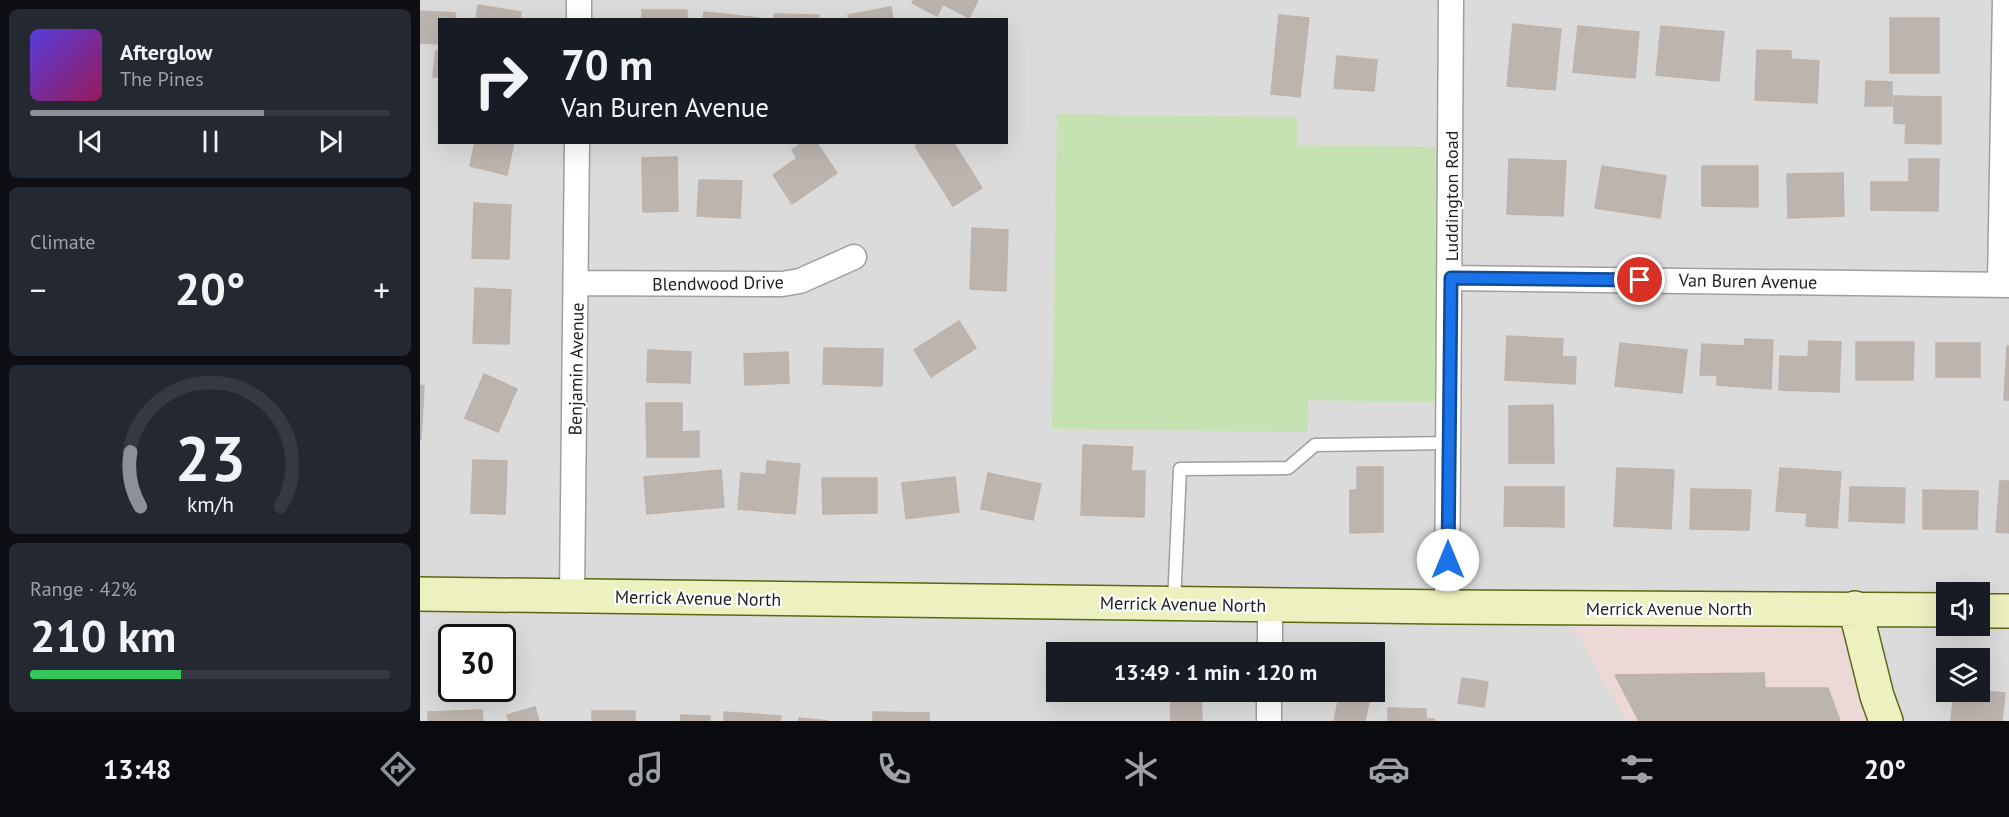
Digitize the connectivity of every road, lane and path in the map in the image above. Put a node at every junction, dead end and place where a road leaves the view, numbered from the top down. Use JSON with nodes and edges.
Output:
{"nodes":[{"id":1,"x":579,"y":0,"type":"edge"},
{"id":2,"x":1451,"y":0,"type":"edge"},
{"id":3,"x":2005,"y":0,"type":"edge"},
{"id":4,"x":579,"y":18,"type":"edge"},
{"id":5,"x":577,"y":144,"type":"edge"},
{"id":6,"x":854,"y":257,"type":"dead end"},
{"id":7,"x":1451,"y":278,"type":"junction"},
{"id":8,"x":577,"y":283,"type":"junction"},
{"id":9,"x":2004,"y":285,"type":"edge"},
{"id":10,"x":1449,"y":443,"type":"junction"},
{"id":11,"x":420,"y":594,"type":"edge"},
{"id":12,"x":572,"y":596,"type":"junction"},
{"id":13,"x":1174,"y":604,"type":"junction"},
{"id":14,"x":1270,"y":605,"type":"junction"},
{"id":15,"x":1447,"y":607,"type":"junction"},
{"id":16,"x":1855,"y":609,"type":"junction"},
{"id":17,"x":1936,"y":610,"type":"edge"},
{"id":18,"x":1990,"y":610,"type":"edge"},
{"id":19,"x":2009,"y":611,"type":"edge"},
{"id":20,"x":1270,"y":642,"type":"edge"},
{"id":21,"x":1269,"y":702,"type":"edge"},
{"id":22,"x":1269,"y":721,"type":"edge"},
{"id":23,"x":1886,"y":721,"type":"edge"}],
"edges":[{"from":1,"to":4,"type":"street"},
{"from":2,"to":7,"type":"street","name":"Luddington Road"},
{"from":3,"to":9,"type":"street"},
{"from":5,"to":8,"type":"street","name":"Benjamin Avenue"},
{"from":6,"to":8,"type":"street","name":"Blendwood Drive"},
{"from":7,"to":9,"type":"street","name":"Van Buren Avenue"},
{"from":7,"to":10,"type":"street","name":"Luddington Road"},
{"from":8,"to":12,"type":"street","name":"Benjamin Avenue"},
{"from":10,"to":13,"type":"lane"},
{"from":10,"to":15,"type":"street","name":"Luddington Road"},
{"from":11,"to":12,"type":"main road","name":"Merrick Avenue North"},
{"from":12,"to":13,"type":"main road","name":"Merrick Avenue North"},
{"from":13,"to":14,"type":"main road","name":"Merrick Avenue North"},
{"from":14,"to":15,"type":"main road","name":"Merrick Avenue North"},
{"from":14,"to":20,"type":"street"},
{"from":15,"to":16,"type":"main road","name":"Merrick Avenue North"},
{"from":16,"to":17,"type":"main road","name":"Merrick Avenue North"},
{"from":16,"to":23,"type":"main road"},
{"from":18,"to":19,"type":"main road"},
{"from":21,"to":22,"type":"street"}]}
